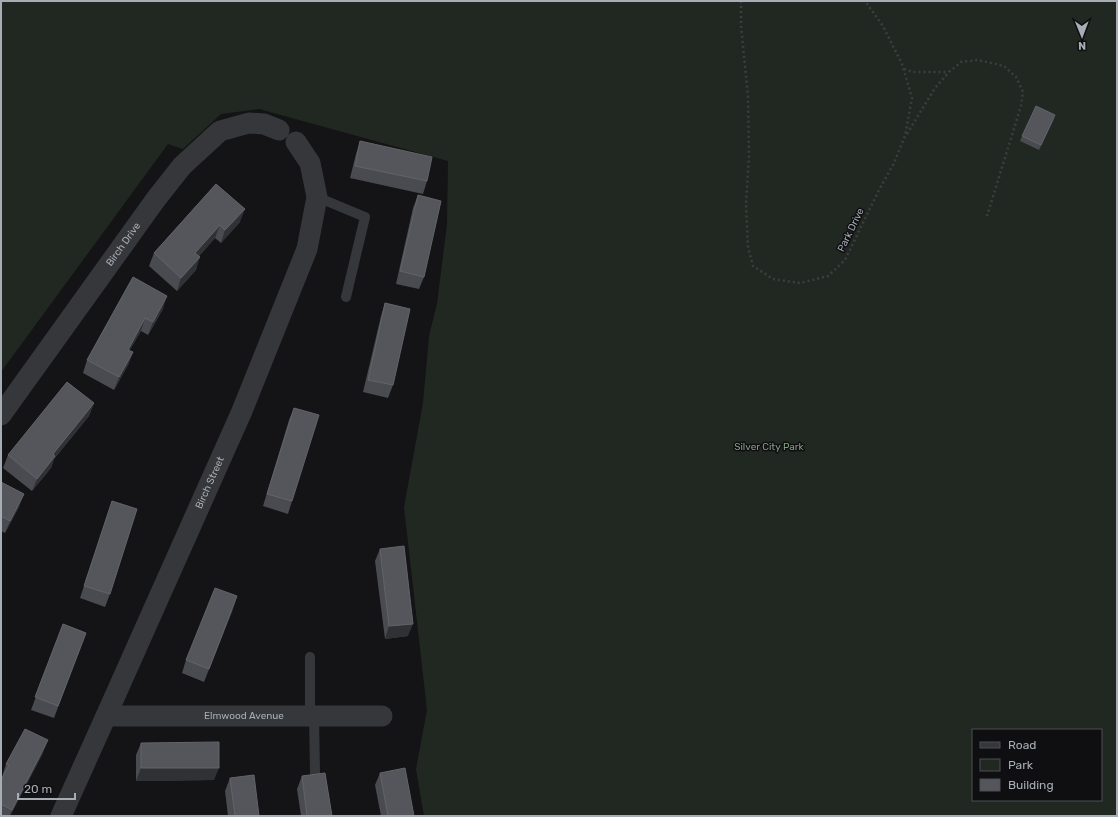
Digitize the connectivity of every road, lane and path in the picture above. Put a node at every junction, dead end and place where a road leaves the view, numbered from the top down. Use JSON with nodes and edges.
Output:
{"nodes":[{"id":1,"x":741,"y":1,"type":"edge"},
{"id":2,"x":865,"y":1,"type":"edge"},
{"id":3,"x":904,"y":69,"type":"junction"},
{"id":4,"x":949,"y":72,"type":"junction"},
{"id":5,"x":279,"y":130,"type":"dead end"},
{"id":6,"x":906,"y":136,"type":"junction"},
{"id":7,"x":296,"y":142,"type":"dead end"},
{"id":8,"x":317,"y":197,"type":"junction"},
{"id":9,"x":987,"y":216,"type":"dead end"},
{"id":10,"x":346,"y":296,"type":"dead end"},
{"id":11,"x":1,"y":415,"type":"edge"},
{"id":12,"x":310,"y":657,"type":"dead end"},
{"id":13,"x":106,"y":716,"type":"junction"},
{"id":14,"x":312,"y":716,"type":"junction"},
{"id":15,"x":382,"y":716,"type":"dead end"},
{"id":16,"x":315,"y":773,"type":"edge"},
{"id":17,"x":61,"y":816,"type":"edge"}],
"edges":[{"from":1,"to":6,"type":"path","name":"Park Drive"},
{"from":2,"to":3,"type":"path","name":"Park Drive"},
{"from":3,"to":4,"type":"path"},
{"from":3,"to":6,"type":"path","name":"Park Drive"},
{"from":4,"to":6,"type":"path"},
{"from":4,"to":9,"type":"path"},
{"from":5,"to":11,"type":"street","name":"Birch Drive"},
{"from":7,"to":8,"type":"street","name":"Birch Street"},
{"from":8,"to":10,"type":"lane"},
{"from":8,"to":13,"type":"street","name":"Birch Street"},
{"from":12,"to":14,"type":"lane"},
{"from":13,"to":14,"type":"street","name":"Elmwood Avenue"},
{"from":13,"to":17,"type":"street","name":"Birch Street"},
{"from":14,"to":15,"type":"street","name":"Elmwood Avenue"},
{"from":14,"to":16,"type":"lane"}]}
